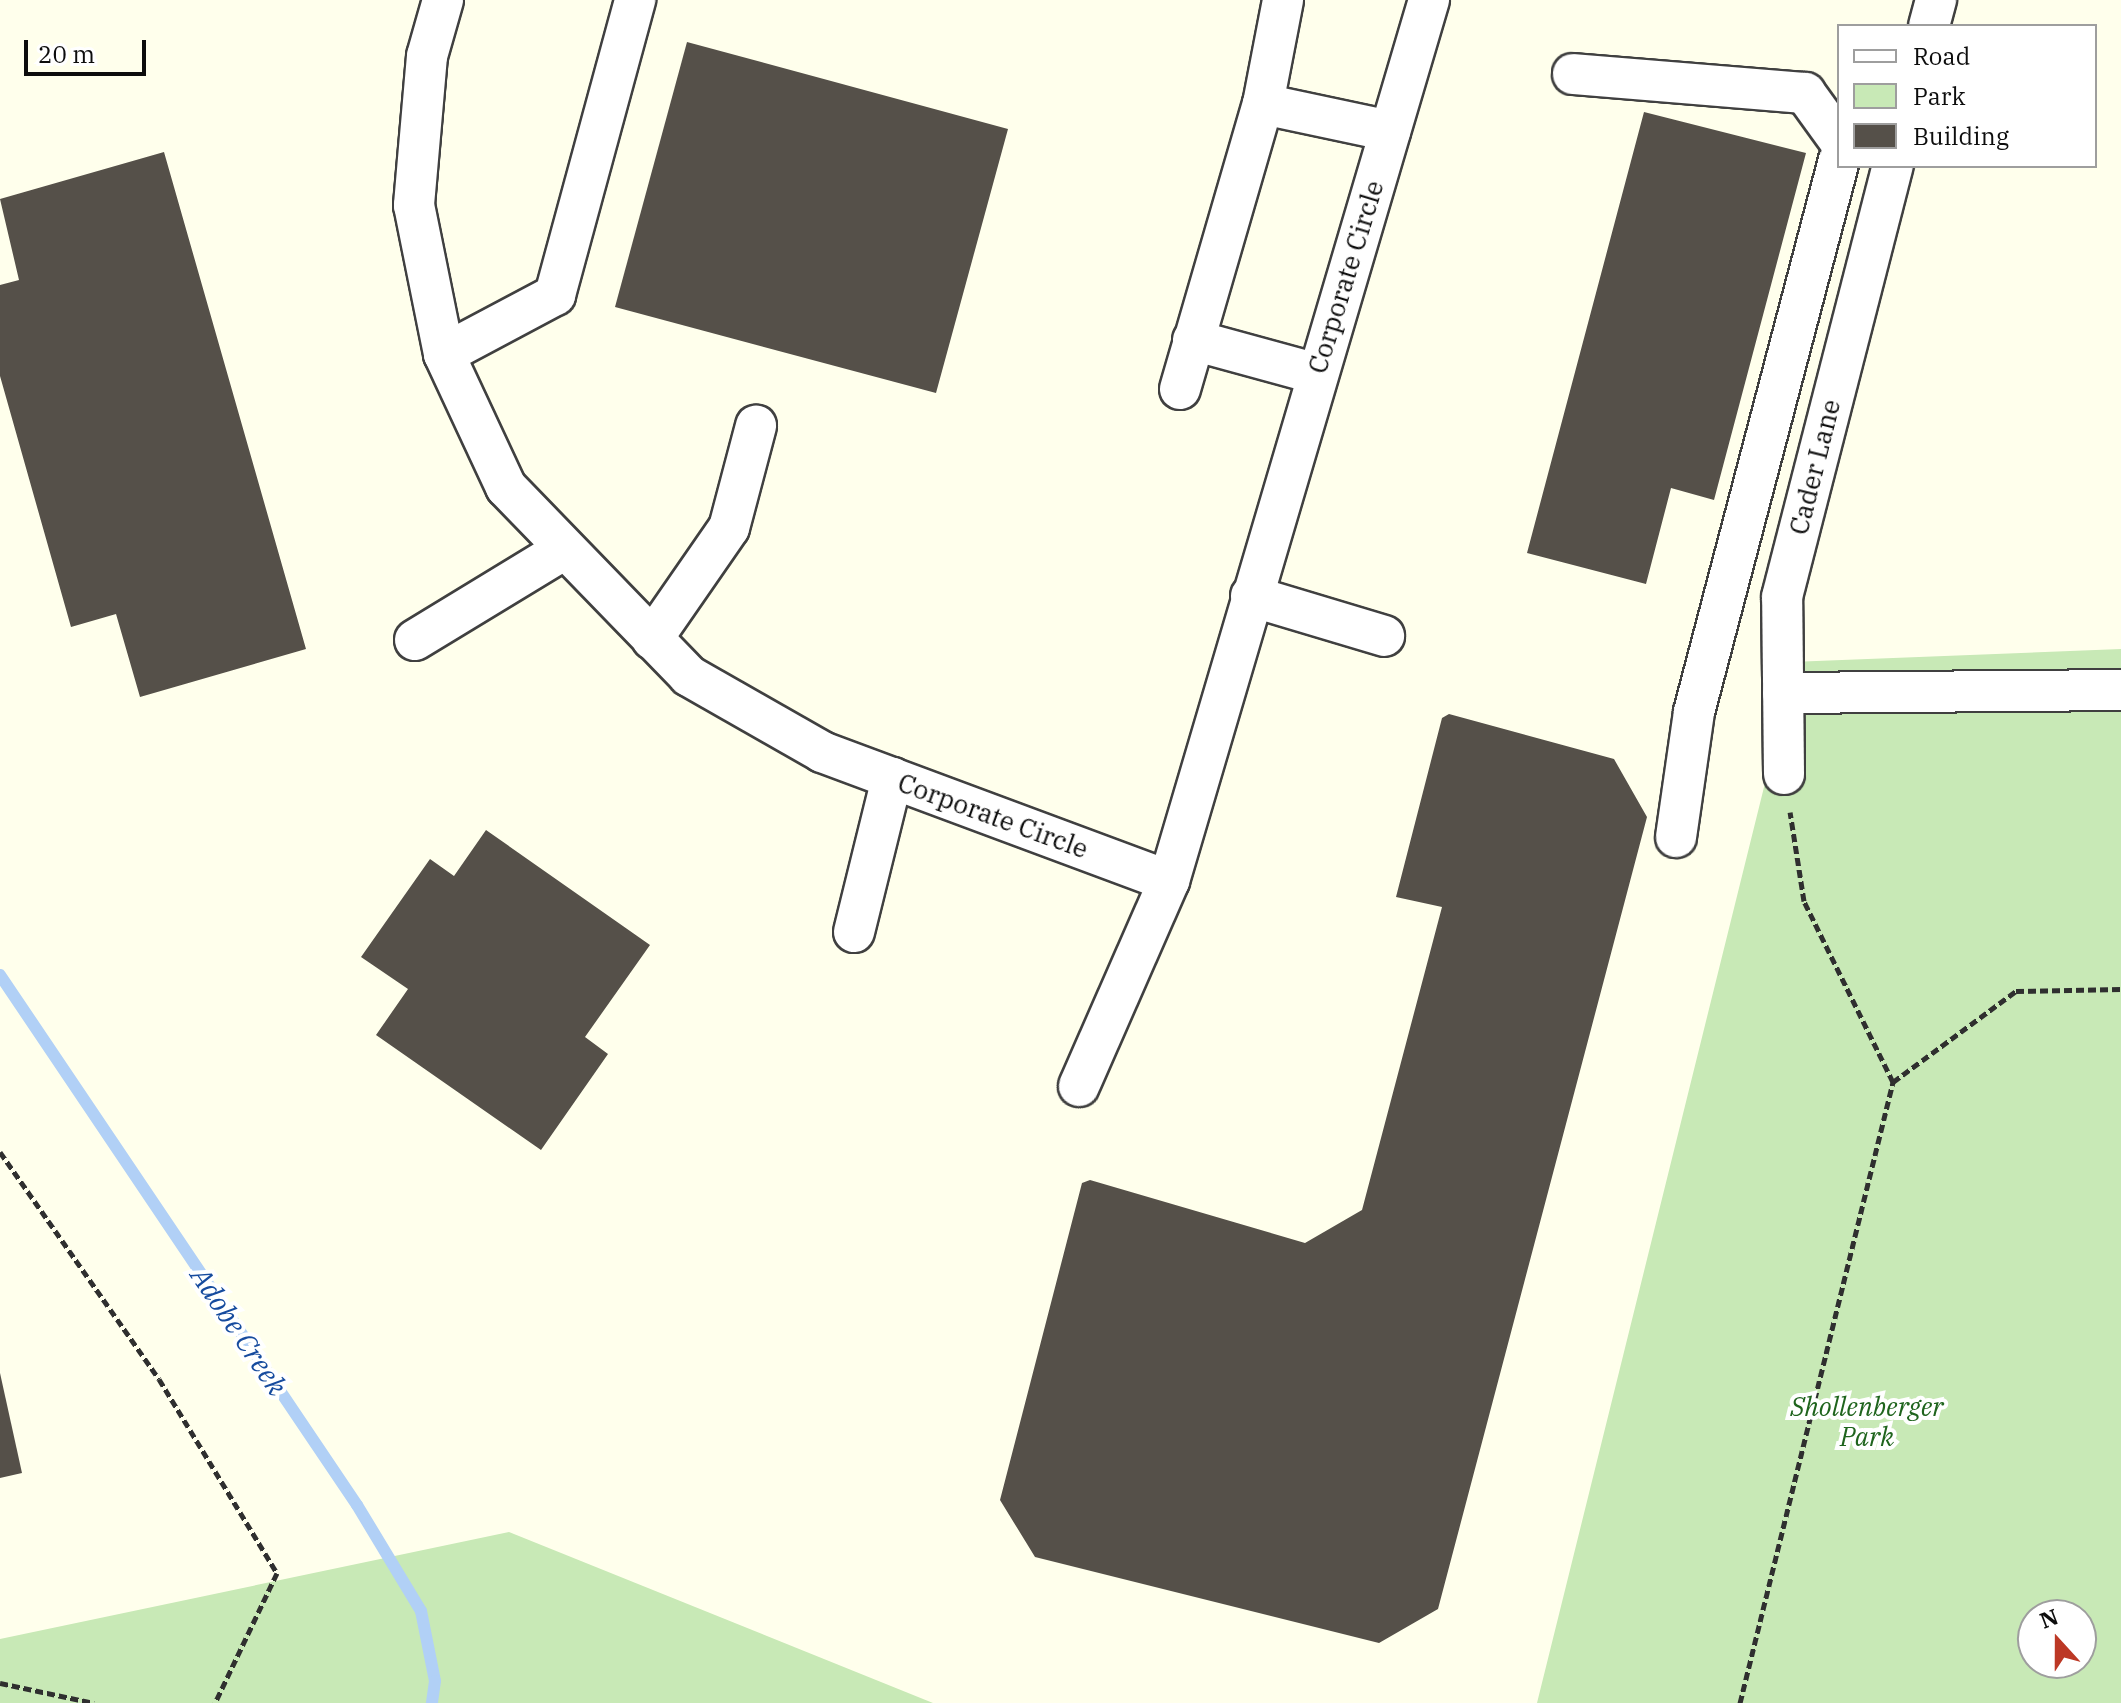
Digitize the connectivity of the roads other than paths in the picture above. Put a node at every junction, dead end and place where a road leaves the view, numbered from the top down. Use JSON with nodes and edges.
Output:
{"nodes":[{"id":1,"x":443,"y":0,"type":"edge"},
{"id":2,"x":635,"y":0,"type":"edge"},
{"id":3,"x":1283,"y":0,"type":"edge"},
{"id":4,"x":1429,"y":0,"type":"edge"},
{"id":5,"x":1936,"y":0,"type":"edge"},
{"id":6,"x":1930,"y":24,"type":"edge"},
{"id":7,"x":1573,"y":74,"type":"dead end"},
{"id":8,"x":1263,"y":104,"type":"junction"},
{"id":9,"x":1390,"y":131,"type":"junction"},
{"id":10,"x":1837,"y":137,"type":"edge"},
{"id":11,"x":1837,"y":168,"type":"edge"},
{"id":12,"x":1892,"y":168,"type":"edge"},
{"id":13,"x":1193,"y":340,"type":"junction"},
{"id":14,"x":444,"y":354,"type":"junction"},
{"id":15,"x":1317,"y":374,"type":"junction"},
{"id":16,"x":1180,"y":389,"type":"dead end"},
{"id":17,"x":756,"y":426,"type":"dead end"},
{"id":18,"x":563,"y":550,"type":"junction"},
{"id":19,"x":1251,"y":596,"type":"junction"},
{"id":20,"x":1384,"y":636,"type":"dead end"},
{"id":21,"x":652,"y":639,"type":"junction"},
{"id":22,"x":415,"y":640,"type":"dead end"},
{"id":23,"x":2121,"y":690,"type":"edge"},
{"id":24,"x":1783,"y":693,"type":"junction"},
{"id":25,"x":1784,"y":774,"type":"road end"},
{"id":26,"x":892,"y":778,"type":"junction"},
{"id":27,"x":1676,"y":837,"type":"dead end"},
{"id":28,"x":1169,"y":881,"type":"junction"},
{"id":29,"x":854,"y":932,"type":"dead end"},
{"id":30,"x":1079,"y":1086,"type":"dead end"}],
"edges":[{"from":1,"to":14,"type":"street","name":"Corporate Circle"},
{"from":2,"to":14,"type":"street"},
{"from":3,"to":8,"type":"street"},
{"from":4,"to":9,"type":"street","name":"Corporate Circle"},
{"from":5,"to":6,"type":"street"},
{"from":7,"to":10,"type":"street"},
{"from":8,"to":9,"type":"street"},
{"from":8,"to":13,"type":"street"},
{"from":9,"to":15,"type":"street","name":"Corporate Circle"},
{"from":11,"to":27,"type":"street"},
{"from":12,"to":24,"type":"street","name":"Cader Lane"},
{"from":13,"to":15,"type":"street"},
{"from":13,"to":16,"type":"street"},
{"from":14,"to":18,"type":"street","name":"Corporate Circle"},
{"from":15,"to":19,"type":"street","name":"Corporate Circle"},
{"from":17,"to":21,"type":"street"},
{"from":18,"to":21,"type":"street","name":"Corporate Circle"},
{"from":18,"to":22,"type":"street"},
{"from":19,"to":20,"type":"street"},
{"from":19,"to":28,"type":"street","name":"Corporate Circle"},
{"from":21,"to":26,"type":"street","name":"Corporate Circle"},
{"from":23,"to":24,"type":"street"},
{"from":24,"to":25,"type":"street","name":"Cader Lane"},
{"from":26,"to":28,"type":"street","name":"Corporate Circle"},
{"from":26,"to":29,"type":"street"},
{"from":28,"to":30,"type":"street"}]}
